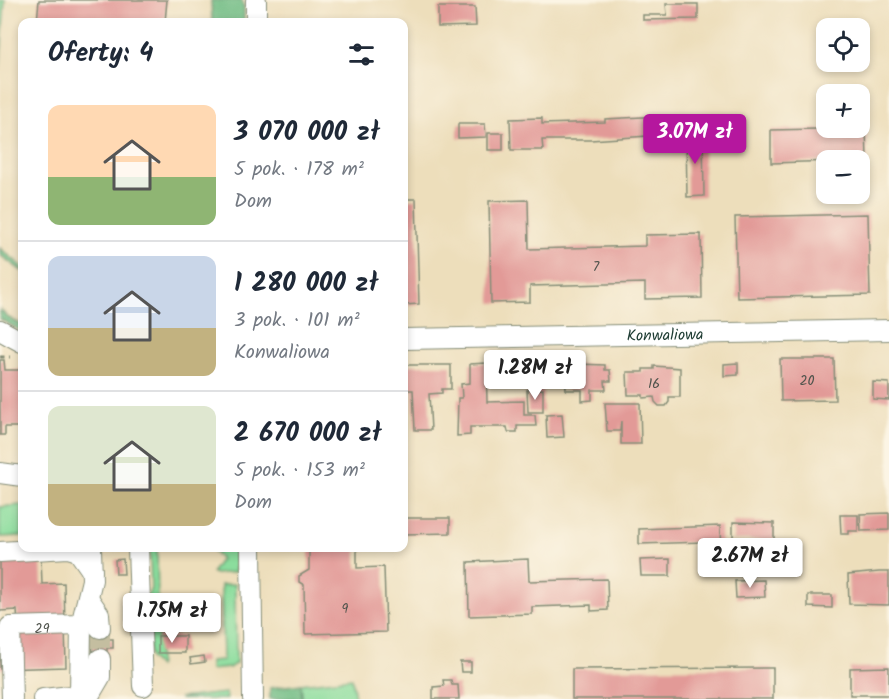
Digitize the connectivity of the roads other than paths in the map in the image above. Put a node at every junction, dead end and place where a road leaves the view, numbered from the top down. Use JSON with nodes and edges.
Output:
{"nodes":[{"id":1,"x":256,"y":0,"type":"edge"},
{"id":2,"x":256,"y":18,"type":"edge"},
{"id":3,"x":0,"y":330,"type":"edge"},
{"id":4,"x":889,"y":330,"type":"edge"},
{"id":5,"x":408,"y":339,"type":"edge"},
{"id":6,"x":18,"y":340,"type":"edge"},
{"id":7,"x":18,"y":541,"type":"edge"},
{"id":8,"x":0,"y":542,"type":"edge"},
{"id":9,"x":18,"y":551,"type":"edge"},
{"id":10,"x":0,"y":552,"type":"edge"},
{"id":11,"x":79,"y":552,"type":"edge"},
{"id":12,"x":91,"y":552,"type":"edge"},
{"id":13,"x":138,"y":552,"type":"edge"},
{"id":14,"x":251,"y":552,"type":"edge"},
{"id":15,"x":92,"y":571,"type":"junction"},
{"id":16,"x":90,"y":627,"type":"junction"},
{"id":17,"x":100,"y":659,"type":"tunnel mouth"},
{"id":18,"x":143,"y":686,"type":"dead end"},
{"id":19,"x":85,"y":694,"type":"junction"},
{"id":20,"x":12,"y":699,"type":"edge"},
{"id":21,"x":43,"y":699,"type":"edge"},
{"id":22,"x":253,"y":699,"type":"edge"}],
"edges":[{"from":1,"to":2,"type":"street"},
{"from":3,"to":6,"type":"street"},
{"from":4,"to":5,"type":"street","name":"Konwaliowa"},
{"from":7,"to":8,"type":"street"},
{"from":9,"to":10,"type":"street"},
{"from":11,"to":15,"type":"street"},
{"from":12,"to":15,"type":"street"},
{"from":13,"to":18,"type":"street"},
{"from":14,"to":22,"type":"street"},
{"from":15,"to":16,"type":"street"},
{"from":16,"to":19,"type":"street"},
{"from":16,"to":20,"type":"street"},
{"from":17,"to":19,"type":"street"},
{"from":19,"to":21,"type":"street"}]}
